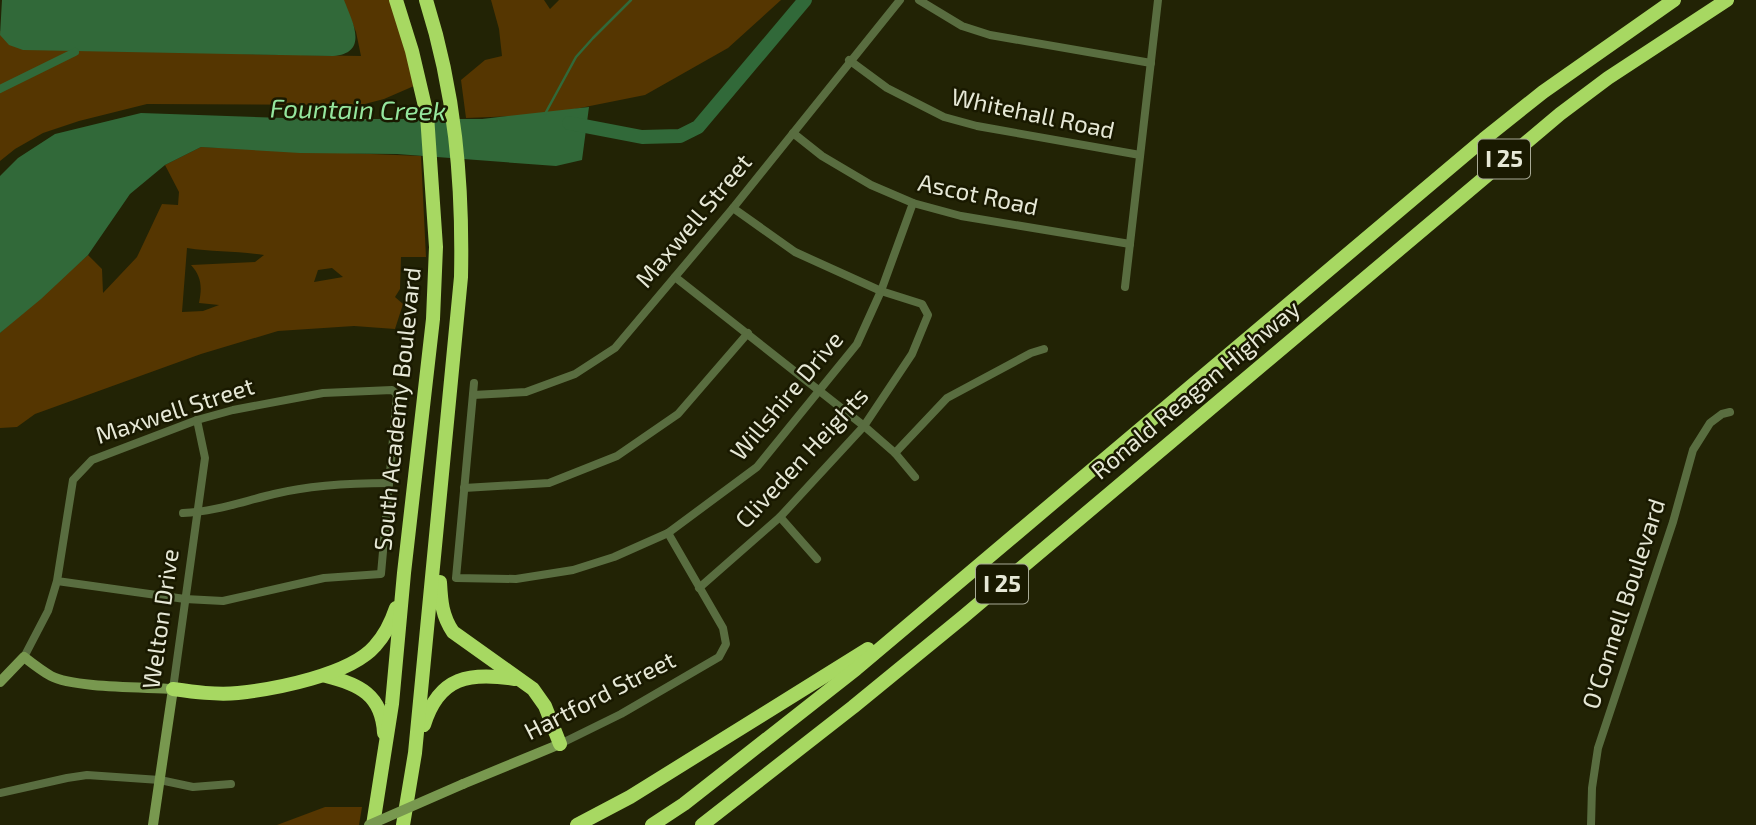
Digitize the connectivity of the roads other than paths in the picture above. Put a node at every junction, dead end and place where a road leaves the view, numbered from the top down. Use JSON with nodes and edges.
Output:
{"nodes":[{"id":1,"x":396,"y":0,"type":"edge"},
{"id":2,"x":426,"y":0,"type":"edge"},
{"id":3,"x":900,"y":0,"type":"edge"},
{"id":4,"x":919,"y":0,"type":"edge"},
{"id":5,"x":1158,"y":0,"type":"edge"},
{"id":6,"x":1674,"y":0,"type":"edge"},
{"id":7,"x":1727,"y":0,"type":"edge"},
{"id":8,"x":849,"y":60,"type":"junction"},
{"id":9,"x":1151,"y":63,"type":"junction"},
{"id":10,"x":793,"y":133,"type":"junction"},
{"id":11,"x":1140,"y":155,"type":"junction"},
{"id":12,"x":913,"y":203,"type":"junction"},
{"id":13,"x":733,"y":208,"type":"junction"},
{"id":14,"x":1130,"y":243,"type":"junction"},
{"id":15,"x":675,"y":276,"type":"junction"},
{"id":16,"x":1125,"y":287,"type":"dead end"},
{"id":17,"x":881,"y":291,"type":"junction"},
{"id":18,"x":748,"y":333,"type":"junction"},
{"id":19,"x":1044,"y":349,"type":"dead end"},
{"id":20,"x":474,"y":383,"type":"dead end"},
{"id":21,"x":820,"y":392,"type":"junction"},
{"id":22,"x":473,"y":396,"type":"junction"},
{"id":23,"x":1730,"y":412,"type":"dead end"},
{"id":24,"x":197,"y":420,"type":"junction"},
{"id":25,"x":863,"y":426,"type":"junction"},
{"id":26,"x":895,"y":453,"type":"junction"},
{"id":27,"x":915,"y":477,"type":"dead end"},
{"id":28,"x":389,"y":483,"type":"junction"},
{"id":29,"x":464,"y":488,"type":"junction"},
{"id":30,"x":198,"y":510,"type":"junction"},
{"id":31,"x":183,"y":513,"type":"dead end"},
{"id":32,"x":780,"y":517,"type":"junction"},
{"id":33,"x":668,"y":533,"type":"junction"},
{"id":34,"x":437,"y":535,"type":"junction"},
{"id":35,"x":817,"y":559,"type":"dead end"},
{"id":36,"x":404,"y":573,"type":"junction"},
{"id":37,"x":57,"y":581,"type":"junction"},
{"id":38,"x":699,"y":588,"type":"junction"},
{"id":39,"x":185,"y":599,"type":"junction"},
{"id":40,"x":897,"y":633,"type":"junction"},
{"id":41,"x":24,"y":657,"type":"junction"},
{"id":42,"x":326,"y":676,"type":"junction"},
{"id":43,"x":520,"y":680,"type":"junction"},
{"id":44,"x":0,"y":682,"type":"edge"},
{"id":45,"x":173,"y":689,"type":"junction"},
{"id":46,"x":560,"y":744,"type":"junction"},
{"id":47,"x":415,"y":753,"type":"junction"},
{"id":48,"x":383,"y":775,"type":"junction"},
{"id":49,"x":160,"y":780,"type":"junction"},
{"id":50,"x":231,"y":784,"type":"dead end"},
{"id":51,"x":0,"y":793,"type":"edge"},
{"id":52,"x":409,"y":794,"type":"junction"},
{"id":53,"x":153,"y":825,"type":"edge"},
{"id":54,"x":370,"y":825,"type":"edge"},
{"id":55,"x":403,"y":825,"type":"edge"},
{"id":56,"x":414,"y":825,"type":"edge"},
{"id":57,"x":577,"y":825,"type":"edge"},
{"id":58,"x":652,"y":825,"type":"edge"},
{"id":59,"x":702,"y":825,"type":"edge"},
{"id":60,"x":1591,"y":825,"type":"edge"}],
"edges":[{"from":1,"to":36,"type":"highway","name":"South Academy Boulevard"},
{"from":2,"to":34,"type":"highway","name":"South Academy Boulevard"},
{"from":3,"to":8,"type":"street","name":"Maxwell Street"},
{"from":4,"to":9,"type":"street"},
{"from":5,"to":9,"type":"street"},
{"from":6,"to":40,"type":"highway","name":"Ronald Reagan Highway","number":"I 25"},
{"from":7,"to":59,"type":"highway","name":"Ronald Reagan Highway","number":"I 25"},
{"from":8,"to":10,"type":"street","name":"Maxwell Street"},
{"from":8,"to":11,"type":"street","name":"Whitehall Road"},
{"from":9,"to":11,"type":"street"},
{"from":10,"to":12,"type":"street","name":"Ascot Road"},
{"from":10,"to":13,"type":"street","name":"Maxwell Street"},
{"from":11,"to":14,"type":"street"},
{"from":12,"to":14,"type":"street","name":"Ascot Road"},
{"from":12,"to":17,"type":"street","name":"Willshire Drive"},
{"from":13,"to":15,"type":"street","name":"Maxwell Street"},
{"from":13,"to":17,"type":"street"},
{"from":14,"to":16,"type":"street"},
{"from":15,"to":18,"type":"street"},
{"from":15,"to":22,"type":"street","name":"Maxwell Street"},
{"from":17,"to":21,"type":"street","name":"Willshire Drive"},
{"from":17,"to":25,"type":"street","name":"Cliveden Heights"},
{"from":18,"to":21,"type":"street"},
{"from":18,"to":29,"type":"street"},
{"from":19,"to":26,"type":"street"},
{"from":20,"to":22,"type":"street"},
{"from":21,"to":25,"type":"street"},
{"from":21,"to":33,"type":"street","name":"Willshire Drive"},
{"from":22,"to":29,"type":"street"},
{"from":23,"to":60,"type":"street","name":"O'Connell Boulevard"},
{"from":24,"to":28,"type":"street","name":"Maxwell Street"},
{"from":24,"to":30,"type":"street","name":"Welton Drive"},
{"from":24,"to":37,"type":"street","name":"Maxwell Street"},
{"from":25,"to":26,"type":"street"},
{"from":25,"to":32,"type":"street","name":"Cliveden Heights"},
{"from":26,"to":27,"type":"street"},
{"from":28,"to":30,"type":"street"},
{"from":28,"to":39,"type":"street"},
{"from":29,"to":33,"type":"street","name":"Willshire Drive"},
{"from":30,"to":31,"type":"street"},
{"from":30,"to":39,"type":"street","name":"Welton Drive"},
{"from":32,"to":35,"type":"street"},
{"from":32,"to":38,"type":"street","name":"Cliveden Heights"},
{"from":33,"to":38,"type":"street","name":"Hartford Street"},
{"from":34,"to":43,"type":"highway"},
{"from":34,"to":47,"type":"highway","name":"South Academy Boulevard"},
{"from":36,"to":42,"type":"highway"},
{"from":36,"to":48,"type":"highway","name":"South Academy Boulevard"},
{"from":37,"to":39,"type":"street"},
{"from":37,"to":41,"type":"street","name":"Maxwell Street"},
{"from":38,"to":46,"type":"street","name":"Hartford Street"},
{"from":39,"to":45,"type":"street","name":"Welton Drive"},
{"from":40,"to":57,"type":"highway"},
{"from":40,"to":58,"type":"highway","name":"Ronald Reagan Highway","number":"I 25"},
{"from":41,"to":44,"type":"street","name":"Maxwell Street"},
{"from":41,"to":45,"type":"street"},
{"from":42,"to":45,"type":"highway"},
{"from":42,"to":48,"type":"highway"},
{"from":43,"to":46,"type":"highway"},
{"from":43,"to":47,"type":"highway"},
{"from":45,"to":49,"type":"street","name":"Welton Drive"},
{"from":46,"to":54,"type":"street","name":"Hartford Street","bridge":true},
{"from":47,"to":52,"type":"highway","name":"South Academy Boulevard"},
{"from":48,"to":54,"type":"highway","name":"South Academy Boulevard"},
{"from":49,"to":50,"type":"street"},
{"from":49,"to":51,"type":"street"},
{"from":49,"to":53,"type":"street","name":"Welton Drive"},
{"from":52,"to":55,"type":"highway","name":"South Academy Boulevard"},
{"from":52,"to":56,"type":"highway"}]}
